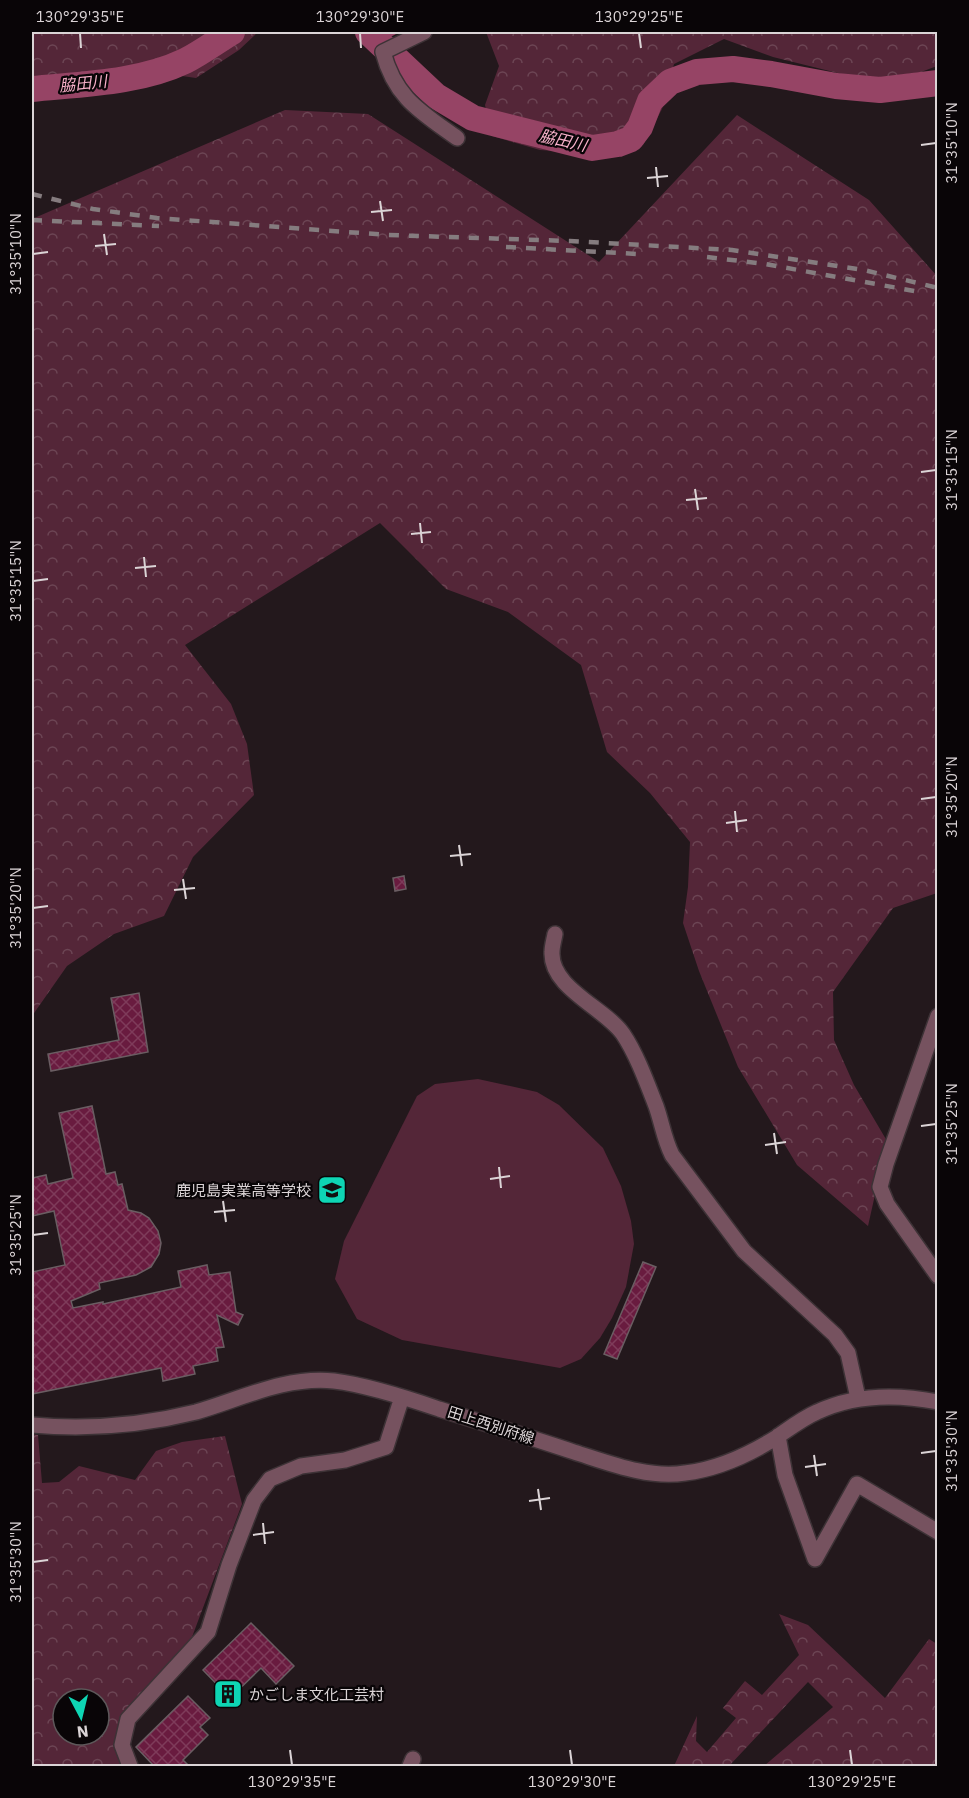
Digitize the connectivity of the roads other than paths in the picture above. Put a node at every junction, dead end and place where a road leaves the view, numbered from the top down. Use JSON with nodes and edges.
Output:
{"nodes":[{"id":1,"x":424,"y":32,"type":"edge"},
{"id":2,"x":457,"y":138,"type":"dead end"},
{"id":3,"x":555,"y":934,"type":"dead end"},
{"id":4,"x":938,"y":1016,"type":"edge"},
{"id":5,"x":938,"y":1276,"type":"edge"},
{"id":6,"x":402,"y":1397,"type":"junction"},
{"id":7,"x":858,"y":1398,"type":"junction"},
{"id":8,"x":938,"y":1402,"type":"edge"},
{"id":9,"x":32,"y":1425,"type":"edge"},
{"id":10,"x":778,"y":1436,"type":"junction"},
{"id":11,"x":938,"y":1532,"type":"edge"},
{"id":12,"x":130,"y":1767,"type":"edge"}],
"edges":[{"from":1,"to":2,"type":"street"},
{"from":3,"to":7,"type":"street"},
{"from":4,"to":5,"type":"street"},
{"from":6,"to":9,"type":"street","name":"田上西別府線"},
{"from":6,"to":10,"type":"street","name":"田上西別府線"},
{"from":6,"to":12,"type":"street"},
{"from":7,"to":8,"type":"street","name":"田上西別府線"},
{"from":7,"to":10,"type":"street","name":"田上西別府線"},
{"from":10,"to":11,"type":"street"}]}
